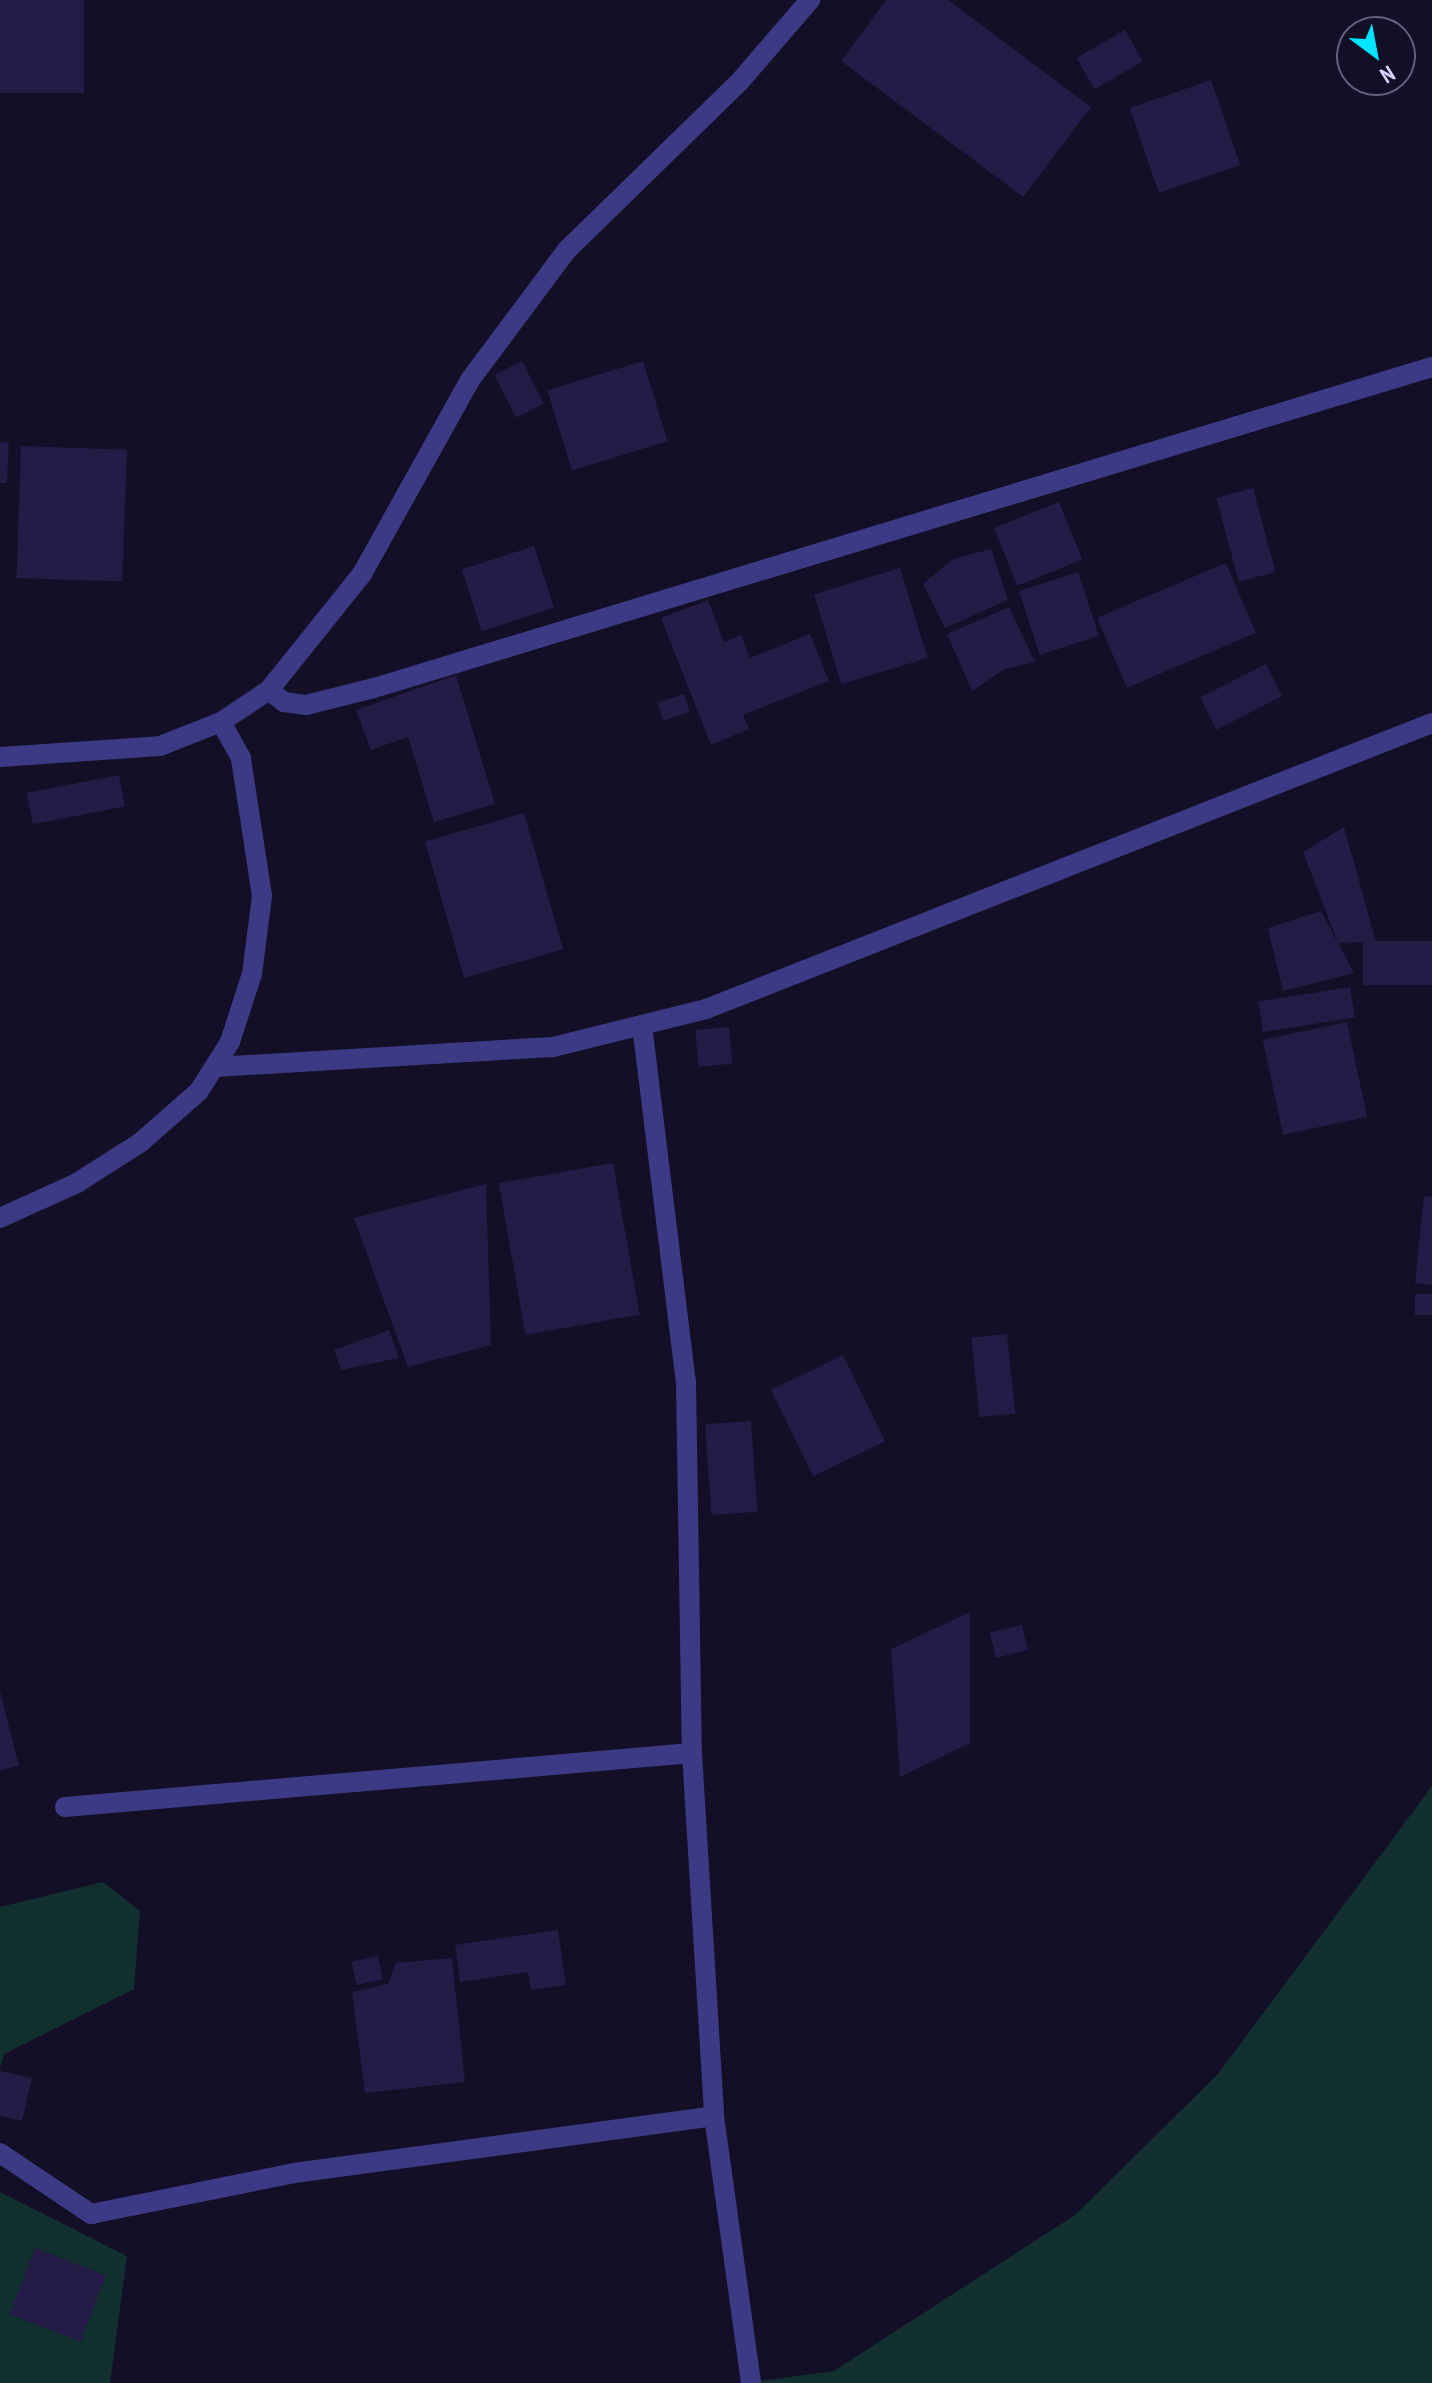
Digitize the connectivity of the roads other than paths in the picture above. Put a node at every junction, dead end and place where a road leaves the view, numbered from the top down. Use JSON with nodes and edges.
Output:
{"nodes":[{"id":1,"x":810,"y":0,"type":"edge"},
{"id":2,"x":1432,"y":367,"type":"edge"},
{"id":3,"x":269,"y":690,"type":"junction"},
{"id":4,"x":221,"y":722,"type":"junction"},
{"id":5,"x":1432,"y":723,"type":"edge"},
{"id":6,"x":0,"y":757,"type":"edge"},
{"id":7,"x":642,"y":1025,"type":"junction"},
{"id":8,"x":215,"y":1067,"type":"junction"},
{"id":9,"x":0,"y":1218,"type":"edge"},
{"id":10,"x":692,"y":1753,"type":"junction"},
{"id":11,"x":65,"y":1807,"type":"dead end"},
{"id":12,"x":714,"y":2116,"type":"junction"},
{"id":13,"x":0,"y":2153,"type":"edge"},
{"id":14,"x":751,"y":2383,"type":"edge"}],
"edges":[{"from":1,"to":3,"type":"street"},
{"from":2,"to":3,"type":"street"},
{"from":3,"to":4,"type":"street"},
{"from":4,"to":6,"type":"street"},
{"from":4,"to":8,"type":"street"},
{"from":5,"to":7,"type":"street"},
{"from":7,"to":8,"type":"street"},
{"from":7,"to":10,"type":"street"},
{"from":8,"to":9,"type":"street"},
{"from":10,"to":11,"type":"street"},
{"from":10,"to":12,"type":"street"},
{"from":12,"to":13,"type":"street"},
{"from":12,"to":14,"type":"street"}]}
